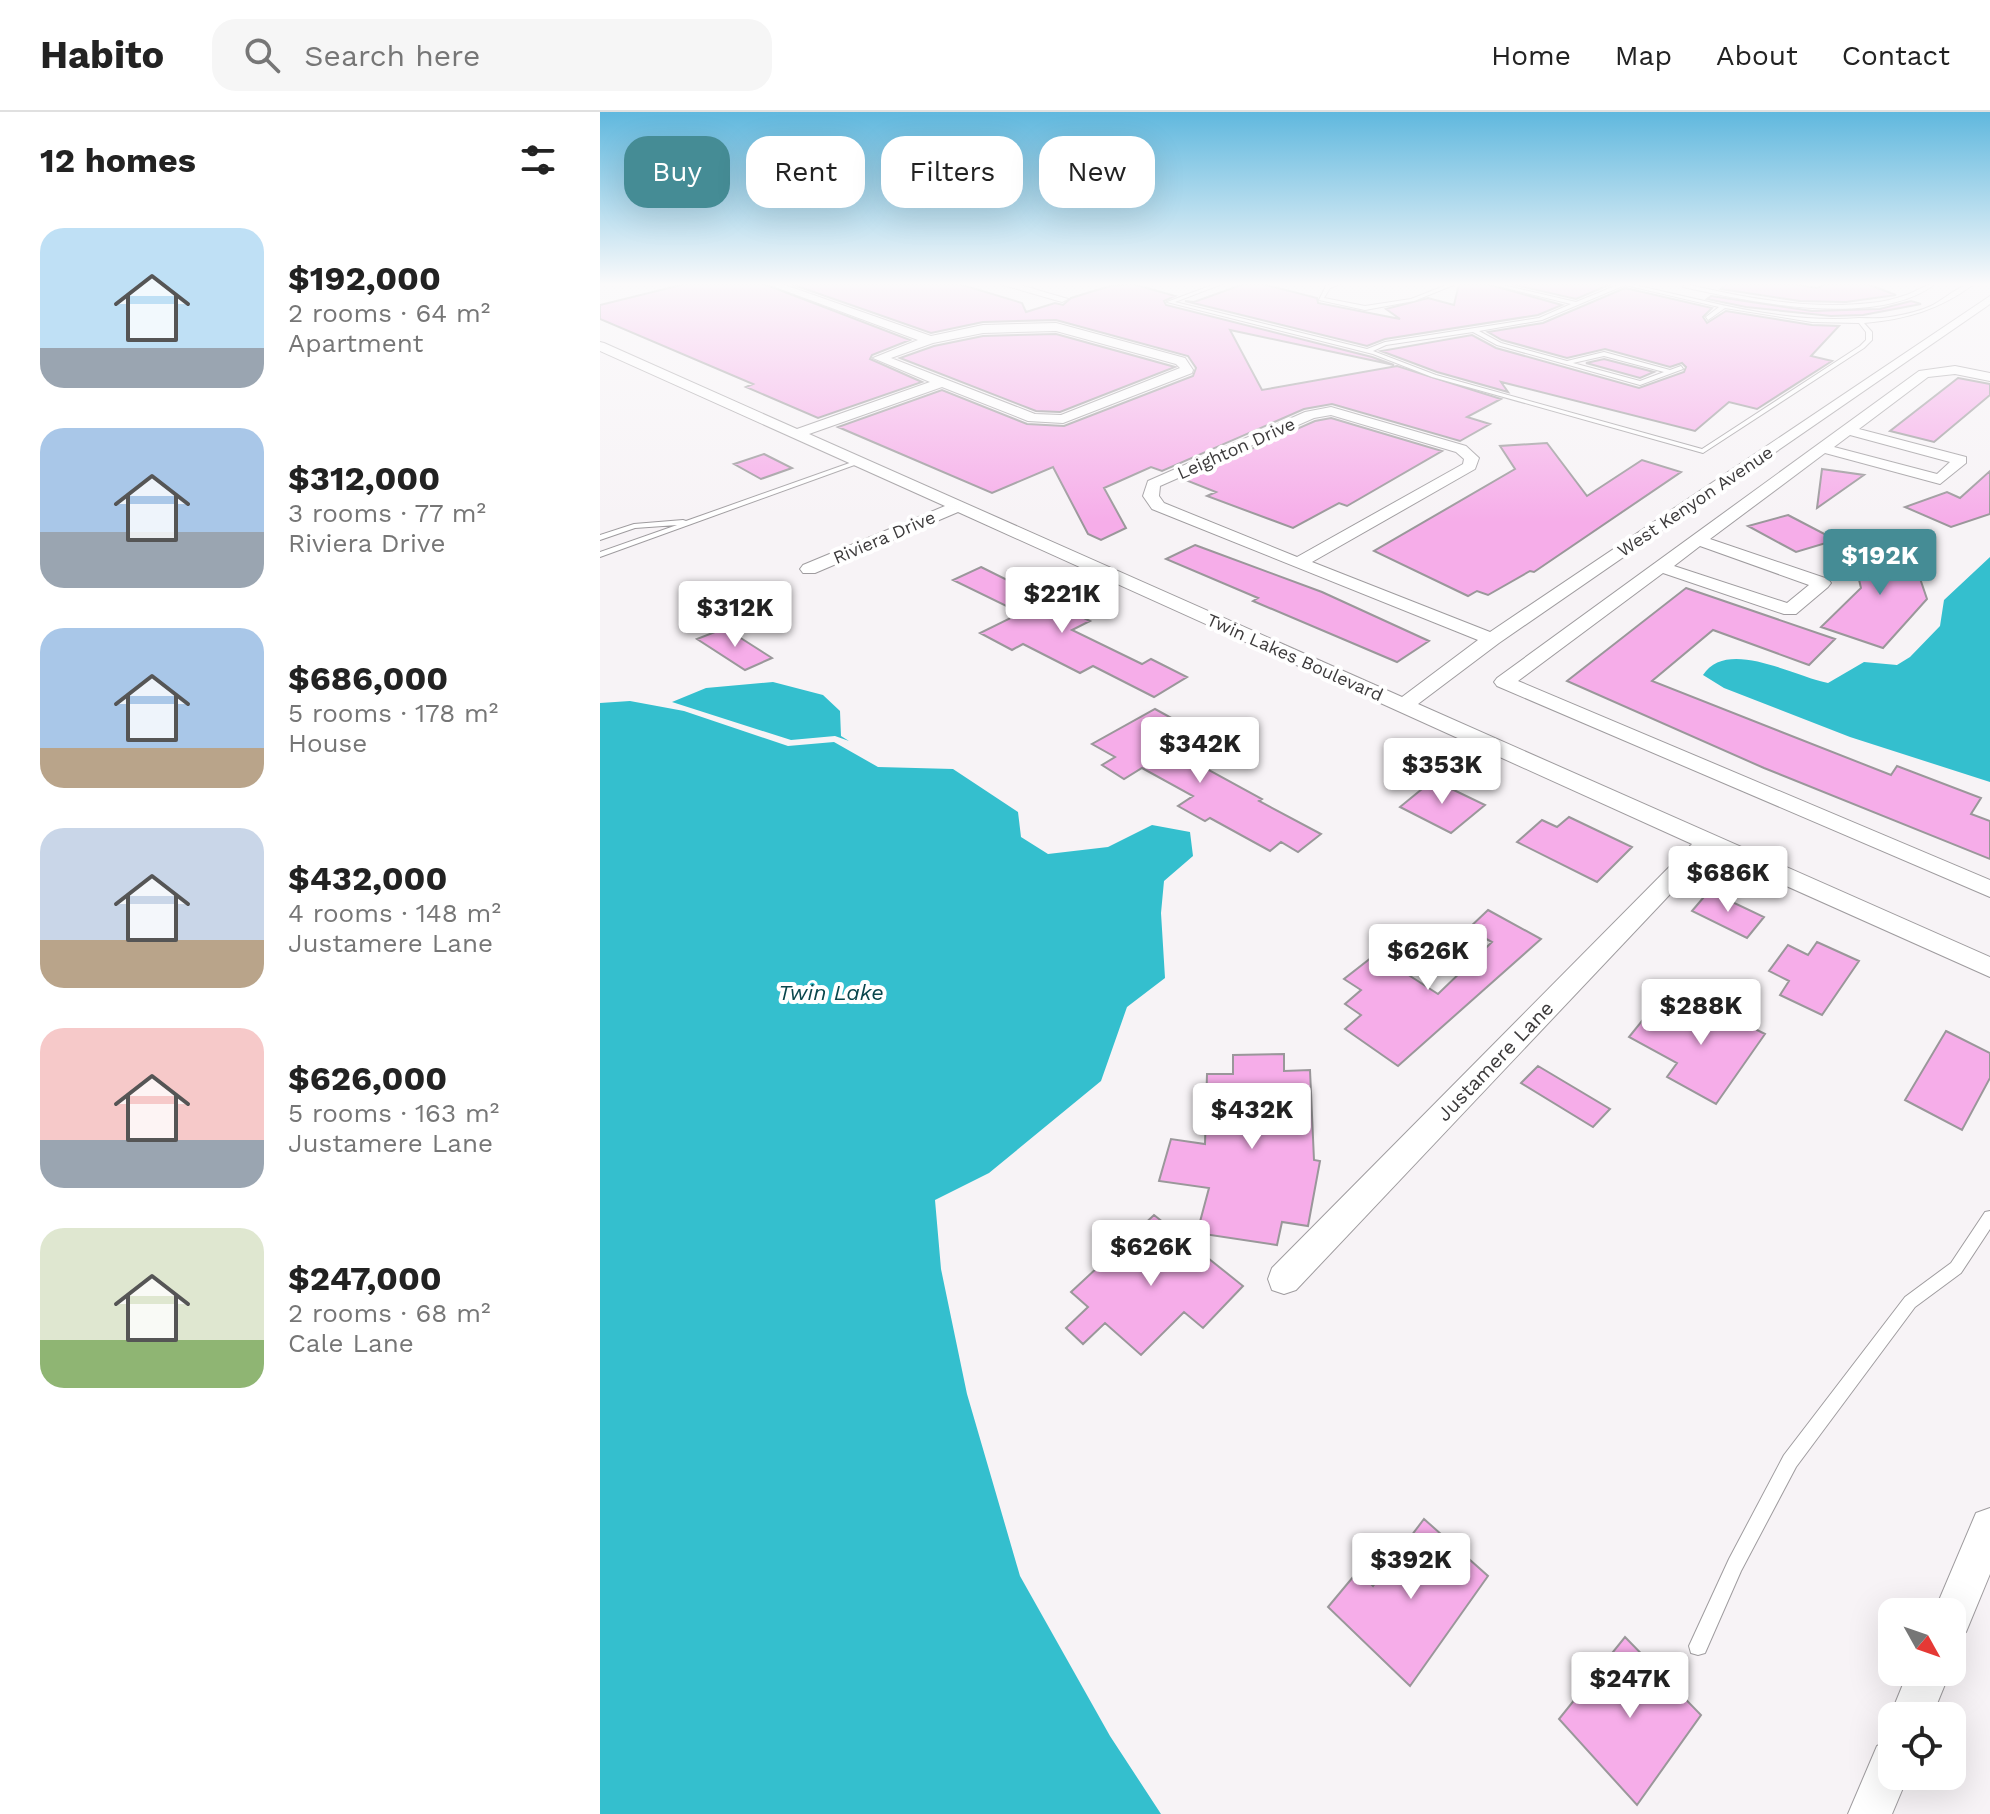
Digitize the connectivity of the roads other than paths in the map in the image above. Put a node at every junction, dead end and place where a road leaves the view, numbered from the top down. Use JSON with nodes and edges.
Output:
{"nodes":[{"id":1,"x":639,"y":363,"type":"edge"},
{"id":2,"x":892,"y":363,"type":"edge"},
{"id":3,"x":1183,"y":363,"type":"edge"},
{"id":4,"x":1402,"y":363,"type":"edge"},
{"id":5,"x":1568,"y":363,"type":"edge"},
{"id":6,"x":1639,"y":363,"type":"edge"},
{"id":7,"x":1837,"y":363,"type":"edge"},
{"id":8,"x":1906,"y":363,"type":"edge"},
{"id":9,"x":1681,"y":368,"type":"dead end"},
{"id":10,"x":1670,"y":372,"type":"junction"},
{"id":11,"x":1990,"y":377,"type":"edge"},
{"id":12,"x":941,"y":383,"type":"junction"},
{"id":13,"x":1847,"y":430,"type":"junction"},
{"id":14,"x":796,"y":434,"type":"junction"},
{"id":15,"x":1823,"y":448,"type":"junction"},
{"id":16,"x":858,"y":462,"type":"junction"},
{"id":17,"x":959,"y":506,"type":"junction"},
{"id":18,"x":690,"y":523,"type":"junction"},
{"id":19,"x":619,"y":531,"type":"junction"},
{"id":20,"x":600,"y":538,"type":"edge"},
{"id":21,"x":648,"y":538,"type":"junction"},
{"id":22,"x":1698,"y":540,"type":"junction"},
{"id":23,"x":600,"y":555,"type":"edge"},
{"id":24,"x":1298,"y":563,"type":"junction"},
{"id":25,"x":1661,"y":567,"type":"junction"},
{"id":26,"x":809,"y":569,"type":"dead end"},
{"id":27,"x":1492,"y":639,"type":"junction"},
{"id":28,"x":1403,"y":705,"type":"junction"},
{"id":29,"x":1706,"y":843,"type":"junction"},
{"id":30,"x":1990,"y":889,"type":"edge"},
{"id":31,"x":1990,"y":968,"type":"edge"},
{"id":32,"x":1990,"y":1217,"type":"edge"},
{"id":33,"x":1284,"y":1279,"type":"dead end"},
{"id":34,"x":1990,"y":1527,"type":"edge"},
{"id":35,"x":1960,"y":1598,"type":"edge"},
{"id":36,"x":1698,"y":1646,"type":"dead end"},
{"id":37,"x":1880,"y":1790,"type":"edge"},
{"id":38,"x":1870,"y":1814,"type":"edge"}],
"edges":[{"from":1,"to":14,"type":"street","name":"Twin Lakes Boulevard"},
{"from":2,"to":12,"type":"street"},
{"from":3,"to":12,"type":"street"},
{"from":4,"to":7,"type":"lane"},
{"from":5,"to":10,"type":"lane"},
{"from":6,"to":10,"type":"lane"},
{"from":8,"to":27,"type":"street","name":"West Kenyon Avenue"},
{"from":9,"to":10,"type":"lane"},
{"from":11,"to":13,"type":"street"},
{"from":12,"to":14,"type":"street"},
{"from":13,"to":15,"type":"street"},
{"from":13,"to":15,"type":"street"},
{"from":14,"to":16,"type":"street","name":"Twin Lakes Boulevard"},
{"from":15,"to":22,"type":"street"},
{"from":16,"to":17,"type":"street","name":"Twin Lakes Boulevard"},
{"from":16,"to":18,"type":"lane"},
{"from":17,"to":26,"type":"street","name":"Riviera Drive"},
{"from":17,"to":28,"type":"street","name":"Twin Lakes Boulevard"},
{"from":18,"to":19,"type":"lane"},
{"from":18,"to":21,"type":"lane"},
{"from":19,"to":20,"type":"lane"},
{"from":19,"to":21,"type":"lane"},
{"from":21,"to":23,"type":"lane"},
{"from":22,"to":25,"type":"street"},
{"from":22,"to":25,"type":"street"},
{"from":24,"to":24,"type":"street","name":"Leighton Drive"},
{"from":24,"to":27,"type":"street","name":"Leighton Drive"},
{"from":25,"to":30,"type":"street"},
{"from":27,"to":28,"type":"street","name":"West Kenyon Avenue"},
{"from":28,"to":29,"type":"street","name":"Twin Lakes Boulevard"},
{"from":29,"to":31,"type":"street","name":"Twin Lakes Boulevard"},
{"from":29,"to":33,"type":"street","name":"Justamere Lane"},
{"from":32,"to":36,"type":"lane"},
{"from":34,"to":35,"type":"street"},
{"from":37,"to":38,"type":"street"}]}
